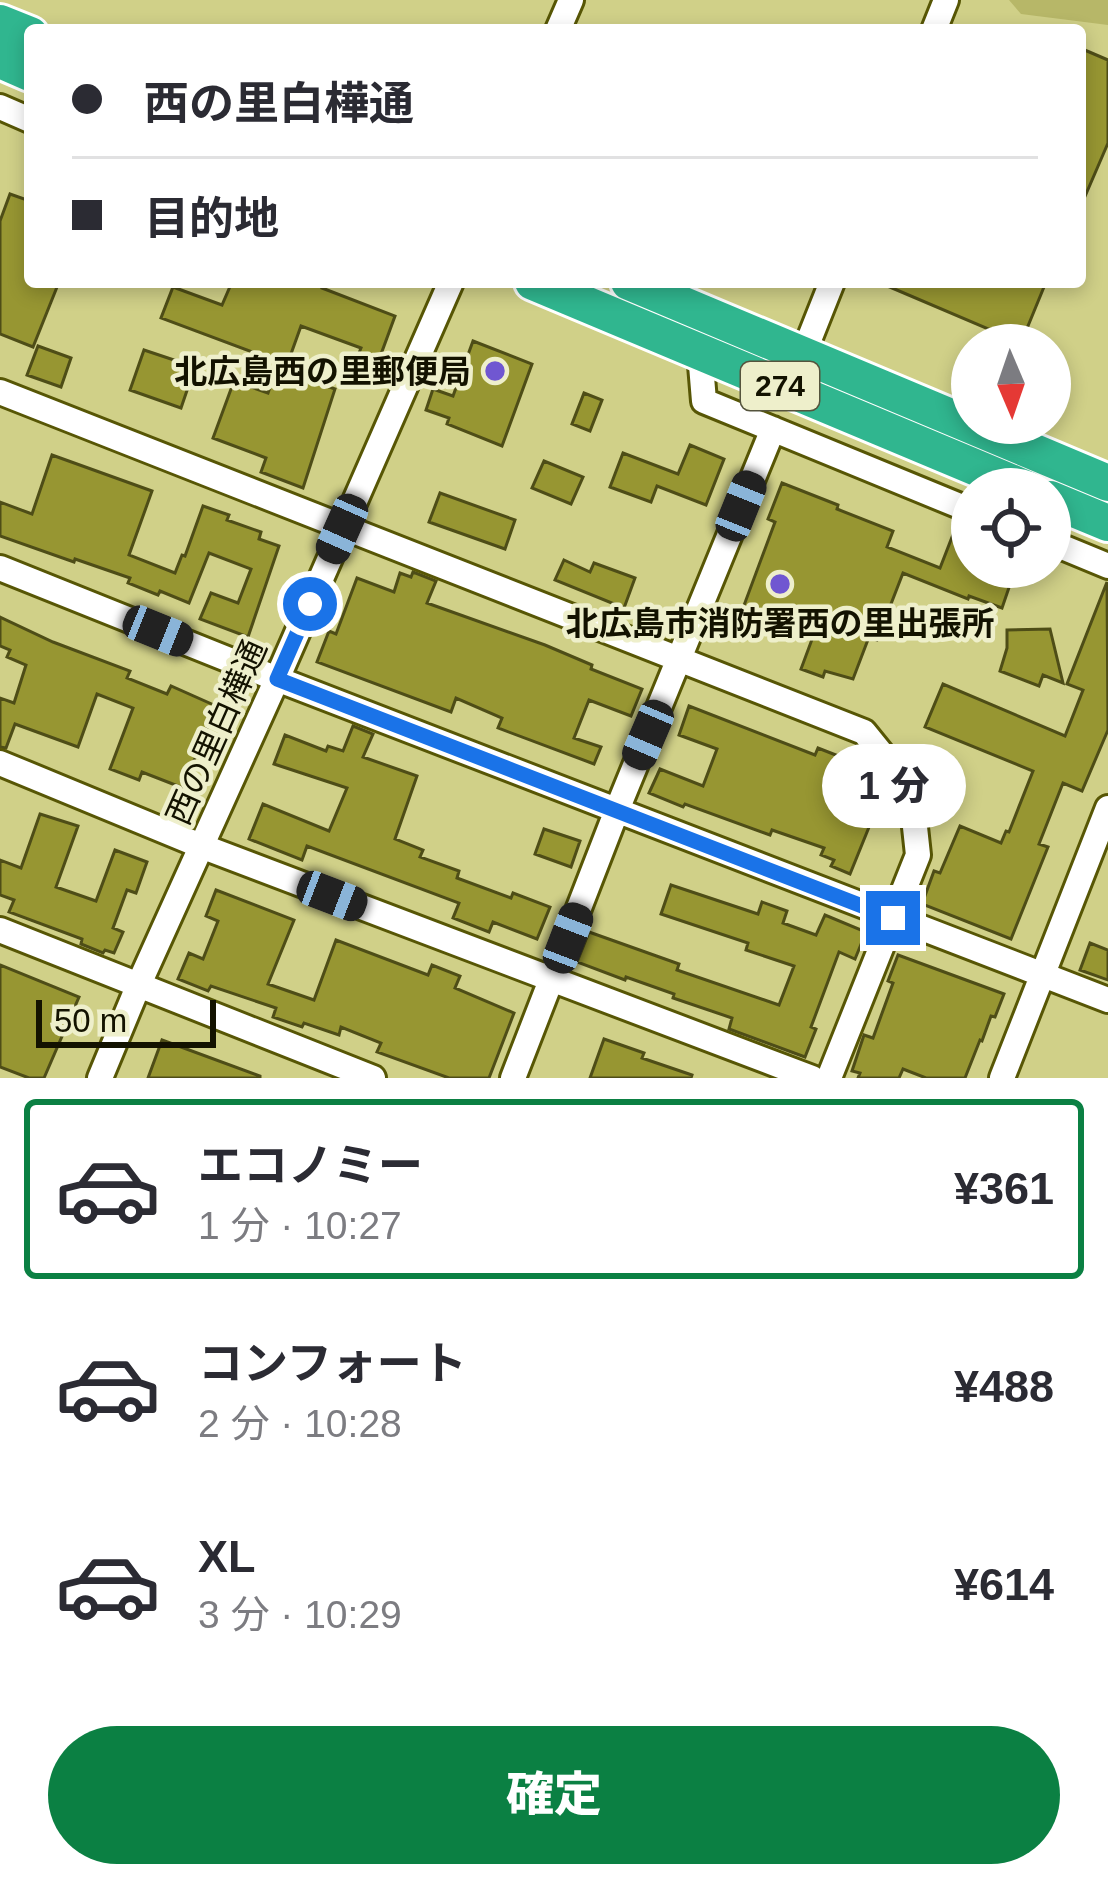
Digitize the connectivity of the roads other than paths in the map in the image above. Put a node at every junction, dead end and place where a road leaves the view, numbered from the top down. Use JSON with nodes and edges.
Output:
{"nodes":[{"id":1,"x":448,"y":288,"type":"edge"},
{"id":2,"x":547,"y":288,"type":"edge"},
{"id":3,"x":643,"y":288,"type":"edge"},
{"id":4,"x":830,"y":288,"type":"edge"},
{"id":5,"x":700,"y":353,"type":"junction"},
{"id":6,"x":803,"y":355,"type":"junction"},
{"id":7,"x":0,"y":392,"type":"edge"},
{"id":8,"x":772,"y":429,"type":"junction"},
{"id":9,"x":977,"y":468,"type":"edge"},
{"id":10,"x":1108,"y":482,"type":"edge"},
{"id":11,"x":951,"y":502,"type":"edge"},
{"id":12,"x":1071,"y":508,"type":"edge"},
{"id":13,"x":1108,"y":523,"type":"edge"},
{"id":14,"x":342,"y":529,"type":"junction"},
{"id":15,"x":1071,"y":551,"type":"edge"},
{"id":16,"x":1108,"y":566,"type":"edge"},
{"id":17,"x":0,"y":568,"type":"edge"},
{"id":18,"x":679,"y":660,"type":"junction"},
{"id":19,"x":277,"y":679,"type":"junction"},
{"id":20,"x":0,"y":763,"type":"edge"},
{"id":21,"x":1108,"y":808,"type":"edge"},
{"id":22,"x":617,"y":811,"type":"junction"},
{"id":23,"x":201,"y":846,"type":"junction"},
{"id":24,"x":893,"y":918,"type":"junction"},
{"id":25,"x":0,"y":930,"type":"edge"},
{"id":26,"x":1043,"y":974,"type":"junction"},
{"id":27,"x":551,"y":980,"type":"junction"},
{"id":28,"x":139,"y":984,"type":"junction"},
{"id":29,"x":1108,"y":1000,"type":"edge"},
{"id":30,"x":100,"y":1078,"type":"edge"},
{"id":31,"x":373,"y":1078,"type":"edge"},
{"id":32,"x":513,"y":1078,"type":"edge"},
{"id":33,"x":812,"y":1078,"type":"edge"},
{"id":34,"x":829,"y":1078,"type":"edge"},
{"id":35,"x":1002,"y":1078,"type":"edge"}],
"edges":[{"from":1,"to":14,"type":"street","name":"西の里白樺通"},
{"from":2,"to":5,"type":"highway","number":"274"},
{"from":3,"to":6,"type":"highway","number":"274"},
{"from":4,"to":6,"type":"street"},
{"from":5,"to":8,"type":"street"},
{"from":5,"to":9,"type":"highway","number":"274"},
{"from":6,"to":10,"type":"highway","number":"274"},
{"from":7,"to":14,"type":"street"},
{"from":8,"to":11,"type":"street"},
{"from":8,"to":18,"type":"street"},
{"from":12,"to":13,"type":"highway"},
{"from":14,"to":18,"type":"street"},
{"from":14,"to":19,"type":"street","name":"西の里白樺通"},
{"from":15,"to":16,"type":"street"},
{"from":17,"to":19,"type":"street"},
{"from":18,"to":22,"type":"street"},
{"from":18,"to":24,"type":"street"},
{"from":19,"to":22,"type":"street"},
{"from":19,"to":23,"type":"street","name":"西の里白樺通"},
{"from":20,"to":23,"type":"street"},
{"from":21,"to":26,"type":"street"},
{"from":22,"to":24,"type":"street"},
{"from":22,"to":27,"type":"street"},
{"from":23,"to":27,"type":"street"},
{"from":23,"to":28,"type":"street","name":"西の里白樺通"},
{"from":24,"to":26,"type":"street"},
{"from":24,"to":34,"type":"street"},
{"from":25,"to":28,"type":"street"},
{"from":26,"to":29,"type":"street"},
{"from":26,"to":35,"type":"street"},
{"from":27,"to":32,"type":"street"},
{"from":27,"to":33,"type":"street"},
{"from":28,"to":30,"type":"street","name":"西の里白樺通"},
{"from":28,"to":31,"type":"street"}]}
